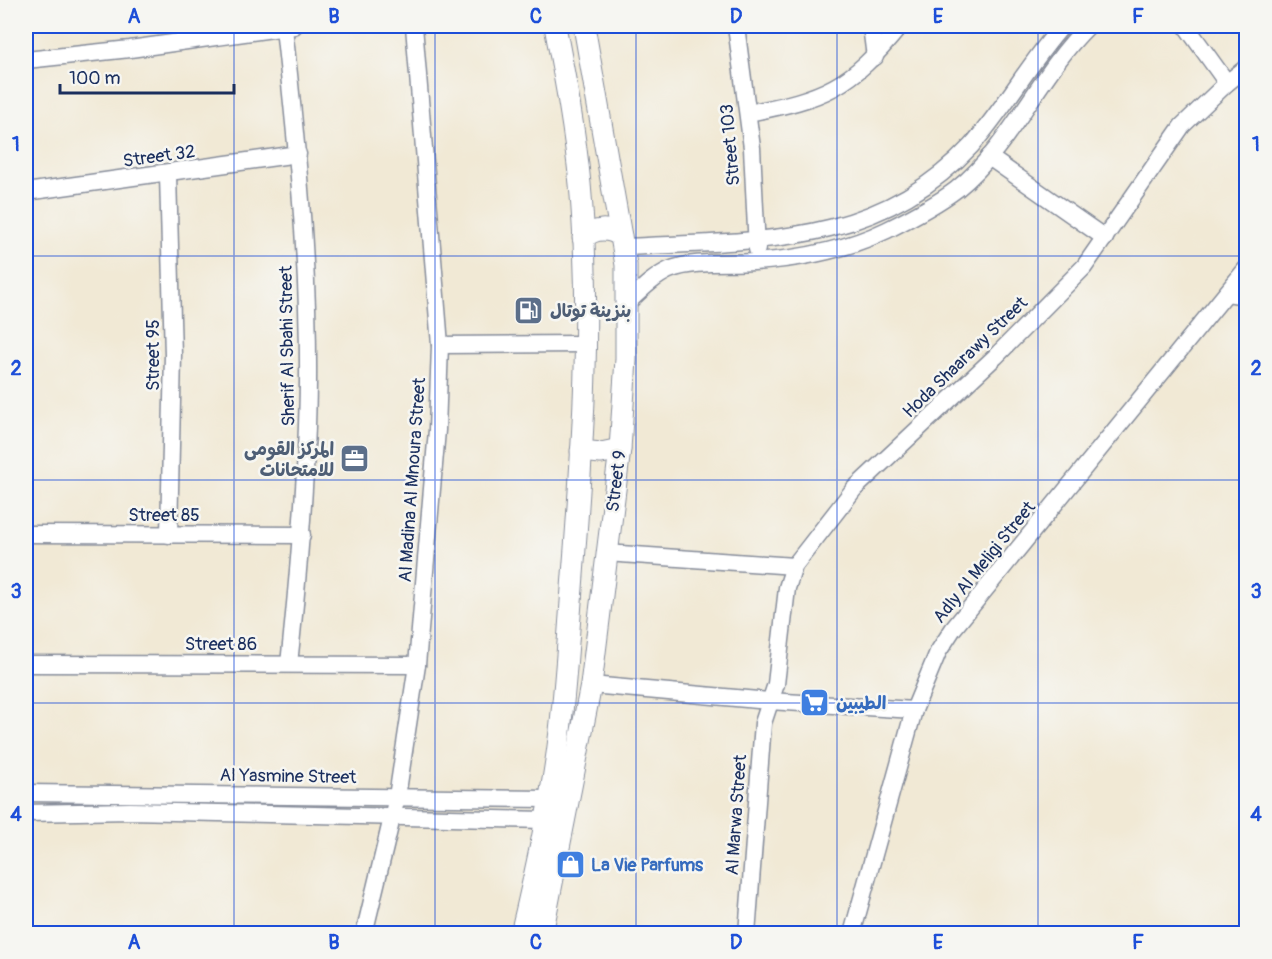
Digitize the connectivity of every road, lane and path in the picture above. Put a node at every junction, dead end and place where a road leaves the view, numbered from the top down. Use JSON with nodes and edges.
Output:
{"nodes":[{"id":1,"x":414,"y":26,"type":"edge"},
{"id":2,"x":555,"y":26,"type":"edge"},
{"id":3,"x":584,"y":26,"type":"edge"},
{"id":4,"x":736,"y":26,"type":"edge"},
{"id":5,"x":870,"y":26,"type":"edge"},
{"id":6,"x":900,"y":26,"type":"edge"},
{"id":7,"x":1062,"y":26,"type":"edge"},
{"id":8,"x":1088,"y":26,"type":"edge"},
{"id":9,"x":1186,"y":26,"type":"edge"},
{"id":10,"x":290,"y":27,"type":"edge"},
{"id":11,"x":875,"y":57,"type":"junction"},
{"id":12,"x":26,"y":60,"type":"edge"},
{"id":13,"x":1246,"y":68,"type":"edge"},
{"id":14,"x":1227,"y":83,"type":"junction"},
{"id":15,"x":748,"y":113,"type":"junction"},
{"id":16,"x":298,"y":154,"type":"junction"},
{"id":17,"x":989,"y":158,"type":"junction"},
{"id":18,"x":168,"y":174,"type":"junction"},
{"id":19,"x":611,"y":181,"type":"junction"},
{"id":20,"x":580,"y":184,"type":"junction"},
{"id":21,"x":26,"y":192,"type":"edge"},
{"id":22,"x":583,"y":238,"type":"junction"},
{"id":23,"x":1105,"y":238,"type":"junction"},
{"id":24,"x":757,"y":240,"type":"junction"},
{"id":25,"x":622,"y":241,"type":"junction"},
{"id":26,"x":668,"y":245,"type":"junction"},
{"id":27,"x":758,"y":262,"type":"junction"},
{"id":28,"x":675,"y":268,"type":"junction"},
{"id":29,"x":1246,"y":269,"type":"edge"},
{"id":30,"x":1227,"y":293,"type":"junction"},
{"id":31,"x":1246,"y":296,"type":"edge"},
{"id":32,"x":626,"y":304,"type":"junction"},
{"id":33,"x":440,"y":345,"type":"junction"},
{"id":34,"x":585,"y":345,"type":"junction"},
{"id":35,"x":620,"y":449,"type":"junction"},
{"id":36,"x":581,"y":451,"type":"junction"},
{"id":37,"x":579,"y":502,"type":"junction"},
{"id":38,"x":613,"y":506,"type":"junction"},
{"id":39,"x":26,"y":534,"type":"edge"},
{"id":40,"x":169,"y":535,"type":"junction"},
{"id":41,"x":302,"y":535,"type":"junction"},
{"id":42,"x":606,"y":553,"type":"junction"},
{"id":43,"x":794,"y":566,"type":"junction"},
{"id":44,"x":26,"y":664,"type":"edge"},
{"id":45,"x":289,"y":664,"type":"junction"},
{"id":46,"x":417,"y":665,"type":"junction"},
{"id":47,"x":591,"y":685,"type":"junction"},
{"id":48,"x":769,"y":701,"type":"junction"},
{"id":49,"x":914,"y":710,"type":"junction"},
{"id":50,"x":26,"y":793,"type":"edge"},
{"id":51,"x":86,"y":793,"type":"junction"},
{"id":52,"x":130,"y":793,"type":"junction"},
{"id":53,"x":397,"y":797,"type":"junction"},
{"id":54,"x":547,"y":810,"type":"junction"},
{"id":55,"x":130,"y":812,"type":"junction"},
{"id":56,"x":26,"y":813,"type":"edge"},
{"id":57,"x":84,"y":813,"type":"junction"},
{"id":58,"x":393,"y":817,"type":"junction"},
{"id":59,"x":364,"y":933,"type":"edge"},
{"id":60,"x":520,"y":933,"type":"edge"},
{"id":61,"x":542,"y":933,"type":"edge"},
{"id":62,"x":747,"y":933,"type":"edge"},
{"id":63,"x":852,"y":933,"type":"edge"}],
"edges":[{"from":1,"to":33,"type":"street","name":"Al Madina Al Mnoura Street"},
{"from":2,"to":20,"type":"main road","name":"Street 9"},
{"from":3,"to":19,"type":"main road","name":"Street 9"},
{"from":4,"to":15,"type":"street","name":"Street 103"},
{"from":5,"to":11,"type":"street"},
{"from":6,"to":11,"type":"street"},
{"from":7,"to":24,"type":"street"},
{"from":8,"to":17,"type":"street"},
{"from":9,"to":14,"type":"street"},
{"from":10,"to":12,"type":"street"},
{"from":10,"to":16,"type":"street","name":"Sherif Al Sbahi Street"},
{"from":11,"to":15,"type":"street"},
{"from":13,"to":14,"type":"street","name":"Hoda Shaarawy Street"},
{"from":14,"to":23,"type":"street","name":"Hoda Shaarawy Street"},
{"from":15,"to":24,"type":"street","name":"Street 103"},
{"from":16,"to":18,"type":"street","name":"Street 32"},
{"from":16,"to":41,"type":"street","name":"Sherif Al Sbahi Street"},
{"from":17,"to":23,"type":"street"},
{"from":17,"to":27,"type":"street"},
{"from":18,"to":21,"type":"street","name":"Street 32"},
{"from":18,"to":40,"type":"street","name":"Street 95"},
{"from":19,"to":20,"type":"main road"},
{"from":19,"to":25,"type":"main road","name":"Street 9"},
{"from":20,"to":22,"type":"main road","name":"Street 9"},
{"from":22,"to":25,"type":"main road"},
{"from":22,"to":34,"type":"main road","name":"Street 9"},
{"from":23,"to":43,"type":"street","name":"Hoda Shaarawy Street"},
{"from":24,"to":26,"type":"street"},
{"from":24,"to":27,"type":"street","name":"Street 103"},
{"from":25,"to":26,"type":"street"},
{"from":25,"to":32,"type":"main road","name":"Street 9"},
{"from":26,"to":28,"type":"street"},
{"from":27,"to":28,"type":"street"},
{"from":28,"to":32,"type":"street"},
{"from":29,"to":30,"type":"street","name":"Adly Al Meligi Street"},
{"from":30,"to":31,"type":"street"},
{"from":30,"to":49,"type":"street","name":"Adly Al Meligi Street"},
{"from":32,"to":35,"type":"main road","name":"Street 9"},
{"from":33,"to":34,"type":"street"},
{"from":33,"to":46,"type":"street","name":"Al Madina Al Mnoura Street"},
{"from":34,"to":36,"type":"main road","name":"Street 9"},
{"from":35,"to":36,"type":"main road"},
{"from":35,"to":38,"type":"main road","name":"Street 9"},
{"from":36,"to":37,"type":"main road","name":"Street 9"},
{"from":37,"to":38,"type":"main road"},
{"from":37,"to":54,"type":"main road","name":"Street 9"},
{"from":38,"to":42,"type":"main road","name":"Street 9"},
{"from":39,"to":40,"type":"street","name":"Street 85"},
{"from":40,"to":41,"type":"street","name":"Street 85"},
{"from":41,"to":45,"type":"street","name":"Sherif Al Sbahi Street"},
{"from":42,"to":43,"type":"street"},
{"from":42,"to":47,"type":"main road","name":"Street 9"},
{"from":43,"to":48,"type":"street","name":"Hoda Shaarawy Street"},
{"from":44,"to":45,"type":"street","name":"Street 86"},
{"from":45,"to":46,"type":"street","name":"Street 86"},
{"from":46,"to":53,"type":"street","name":"Al Madina Al Mnoura Street"},
{"from":47,"to":48,"type":"street"},
{"from":47,"to":61,"type":"main road","name":"Street 9"},
{"from":48,"to":49,"type":"street"},
{"from":48,"to":62,"type":"street","name":"Al Marwa Street"},
{"from":49,"to":63,"type":"street","name":"Adly Al Meligi Street"},
{"from":50,"to":51,"type":"street","name":"Al Yasmine Street"},
{"from":51,"to":52,"type":"street","name":"Al Yasmine Street"},
{"from":51,"to":57,"type":"street"},
{"from":52,"to":53,"type":"street","name":"Al Yasmine Street"},
{"from":52,"to":55,"type":"street"},
{"from":53,"to":54,"type":"street","name":"Al Yasmine Street"},
{"from":53,"to":58,"type":"street","name":"Al Madina Al Mnoura Street"},
{"from":54,"to":58,"type":"street"},
{"from":54,"to":60,"type":"main road","name":"Street 9"},
{"from":55,"to":57,"type":"street"},
{"from":55,"to":58,"type":"street"},
{"from":56,"to":57,"type":"street"},
{"from":58,"to":59,"type":"street","name":"Al Madina Al Mnoura Street"}]}
